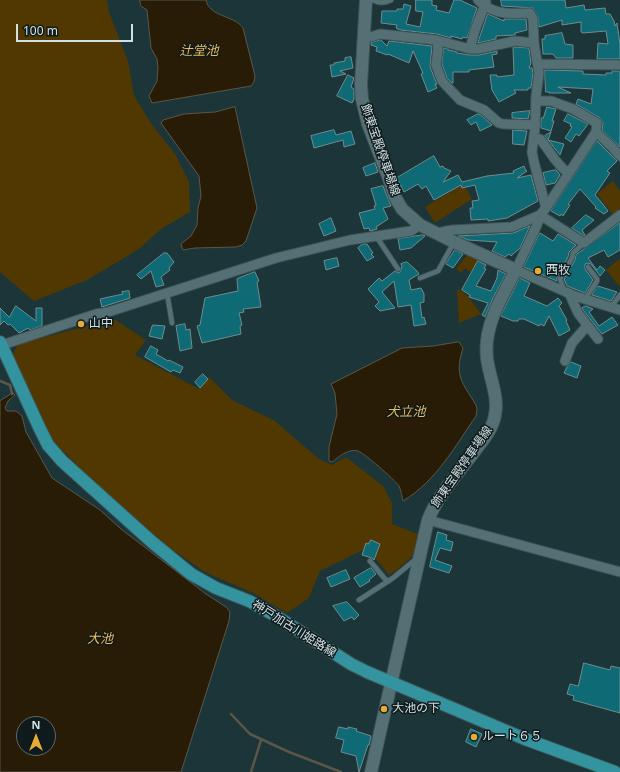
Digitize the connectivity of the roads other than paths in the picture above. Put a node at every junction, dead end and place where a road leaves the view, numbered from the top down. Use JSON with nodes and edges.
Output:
{"nodes":[{"id":1,"x":366,"y":0,"type":"edge"},
{"id":2,"x":373,"y":0,"type":"edge"},
{"id":3,"x":391,"y":0,"type":"edge"},
{"id":4,"x":483,"y":2,"type":"edge"},
{"id":5,"x":364,"y":40,"type":"junction"},
{"id":6,"x":437,"y":40,"type":"junction"},
{"id":7,"x":534,"y":43,"type":"junction"},
{"id":8,"x":470,"y":49,"type":"junction"},
{"id":9,"x":538,"y":64,"type":"junction"},
{"id":10,"x":620,"y":65,"type":"edge"},
{"id":11,"x":536,"y":101,"type":"junction"},
{"id":12,"x":536,"y":125,"type":"junction"},
{"id":13,"x":596,"y":132,"type":"junction"},
{"id":14,"x":534,"y":140,"type":"junction"},
{"id":15,"x":620,"y":156,"type":"edge"},
{"id":16,"x":568,"y":173,"type":"junction"},
{"id":17,"x":543,"y":212,"type":"junction"},
{"id":18,"x":620,"y":215,"type":"edge"},
{"id":19,"x":420,"y":225,"type":"junction"},
{"id":20,"x":438,"y":234,"type":"junction"},
{"id":21,"x":376,"y":236,"type":"junction"},
{"id":22,"x":454,"y":242,"type":"junction"},
{"id":23,"x":584,"y":243,"type":"junction"},
{"id":24,"x":588,"y":267,"type":"dead end"},
{"id":25,"x":398,"y":269,"type":"dead end"},
{"id":26,"x":516,"y":270,"type":"junction"},
{"id":27,"x":420,"y":278,"type":"dead end"},
{"id":28,"x":565,"y":292,"type":"junction"},
{"id":29,"x":167,"y":293,"type":"junction"},
{"id":30,"x":620,"y":295,"type":"edge"},
{"id":31,"x":585,"y":299,"type":"junction"},
{"id":32,"x":616,"y":309,"type":"edge"},
{"id":33,"x":172,"y":323,"type":"dead end"},
{"id":34,"x":587,"y":326,"type":"junction"},
{"id":35,"x":598,"y":339,"type":"dead end"},
{"id":36,"x":1,"y":344,"type":"edge"},
{"id":37,"x":565,"y":361,"type":"dead end"},
{"id":38,"x":428,"y":520,"type":"junction"},
{"id":39,"x":419,"y":557,"type":"junction"},
{"id":40,"x":370,"y":561,"type":"dead end"},
{"id":41,"x":620,"y":572,"type":"edge"},
{"id":42,"x":389,"y":581,"type":"junction"},
{"id":43,"x":359,"y":600,"type":"dead end"},
{"id":44,"x":391,"y":683,"type":"junction"},
{"id":45,"x":371,"y":772,"type":"edge"},
{"id":46,"x":615,"y":772,"type":"edge"}],
"edges":[{"from":1,"to":5,"type":"main road","name":"飾東宝殿停車場線"},
{"from":2,"to":3,"type":"lane"},
{"from":4,"to":7,"type":"street"},
{"from":4,"to":8,"type":"street"},
{"from":5,"to":6,"type":"street"},
{"from":5,"to":19,"type":"main road","name":"飾東宝殿停車場線"},
{"from":6,"to":8,"type":"street"},
{"from":6,"to":12,"type":"street"},
{"from":7,"to":8,"type":"street"},
{"from":7,"to":9,"type":"street"},
{"from":9,"to":10,"type":"street"},
{"from":9,"to":11,"type":"street"},
{"from":11,"to":12,"type":"street"},
{"from":11,"to":13,"type":"street"},
{"from":12,"to":14,"type":"street"},
{"from":13,"to":15,"type":"street"},
{"from":13,"to":16,"type":"street"},
{"from":14,"to":16,"type":"street"},
{"from":14,"to":17,"type":"street"},
{"from":16,"to":17,"type":"street"},
{"from":17,"to":20,"type":"street"},
{"from":17,"to":23,"type":"street"},
{"from":17,"to":26,"type":"street"},
{"from":18,"to":23,"type":"street"},
{"from":19,"to":20,"type":"main road","name":"飾東宝殿停車場線"},
{"from":19,"to":21,"type":"street"},
{"from":20,"to":22,"type":"main road","name":"飾東宝殿停車場線"},
{"from":21,"to":25,"type":"lane"},
{"from":21,"to":29,"type":"street"},
{"from":22,"to":26,"type":"main road","name":"飾東宝殿停車場線"},
{"from":22,"to":27,"type":"lane"},
{"from":23,"to":28,"type":"lane"},
{"from":24,"to":31,"type":"lane"},
{"from":26,"to":28,"type":"street"},
{"from":26,"to":38,"type":"main road","name":"飾東宝殿停車場線"},
{"from":28,"to":31,"type":"street"},
{"from":28,"to":34,"type":"street"},
{"from":29,"to":33,"type":"lane"},
{"from":29,"to":36,"type":"street"},
{"from":30,"to":32,"type":"lane"},
{"from":31,"to":32,"type":"street"},
{"from":34,"to":35,"type":"street"},
{"from":34,"to":37,"type":"street"},
{"from":36,"to":44,"type":"main road","name":"神戸加古川姫路線"},
{"from":38,"to":39,"type":"main road","name":"飾東宝殿停車場線"},
{"from":38,"to":41,"type":"street"},
{"from":39,"to":42,"type":"lane"},
{"from":39,"to":44,"type":"main road","name":"飾東宝殿停車場線"},
{"from":40,"to":42,"type":"lane"},
{"from":42,"to":43,"type":"lane"},
{"from":44,"to":45,"type":"main road","name":"飾東宝殿停車場線"},
{"from":44,"to":46,"type":"main road","name":"神戸加古川姫路線"}]}
